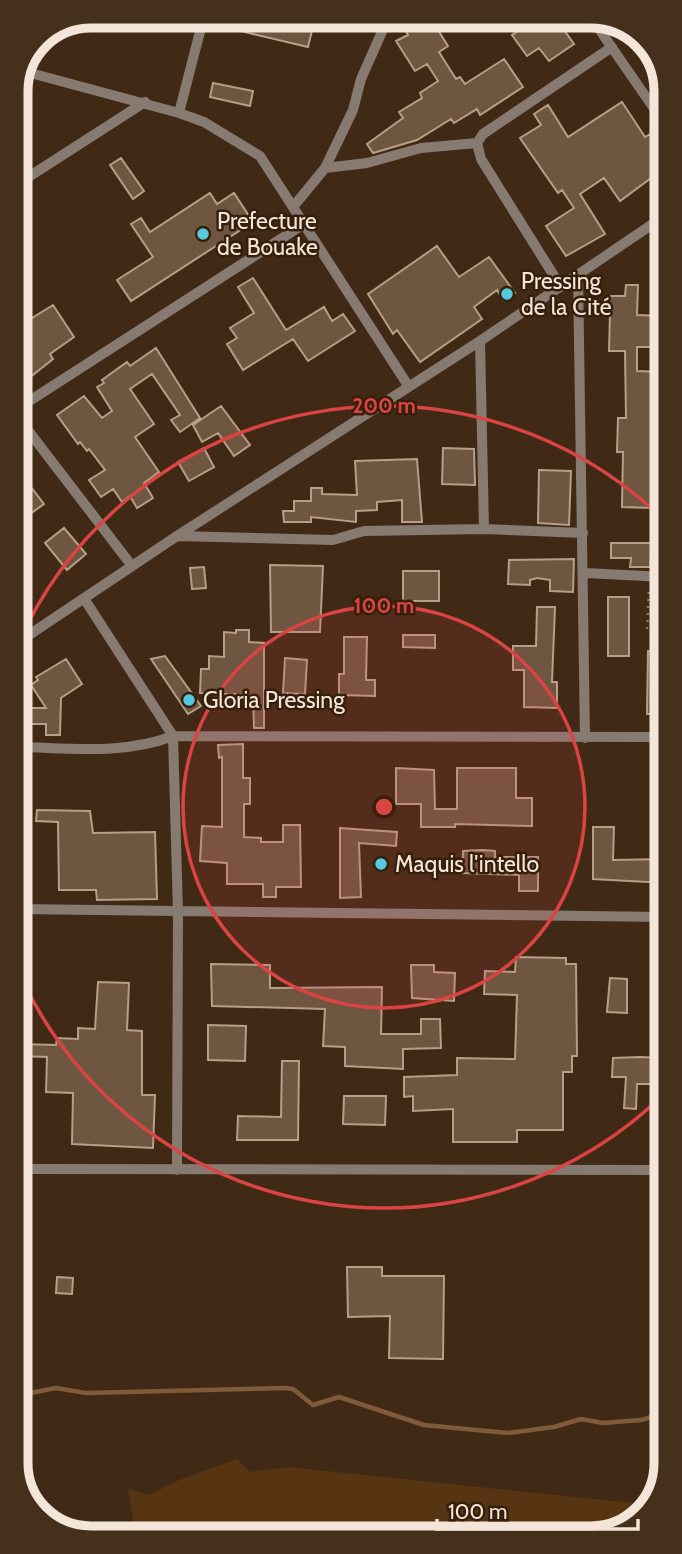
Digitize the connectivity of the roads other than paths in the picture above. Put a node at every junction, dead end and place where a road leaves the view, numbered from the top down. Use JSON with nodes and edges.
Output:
{"nodes":[{"id":1,"x":201,"y":28,"type":"edge"},
{"id":2,"x":384,"y":28,"type":"edge"},
{"id":3,"x":598,"y":29,"type":"edge"},
{"id":4,"x":611,"y":47,"type":"junction"},
{"id":5,"x":30,"y":73,"type":"edge"},
{"id":6,"x":145,"y":102,"type":"junction"},
{"id":7,"x":654,"y":109,"type":"edge"},
{"id":8,"x":179,"y":113,"type":"junction"},
{"id":9,"x":478,"y":143,"type":"junction"},
{"id":10,"x":326,"y":168,"type":"junction"},
{"id":11,"x":28,"y":177,"type":"edge"},
{"id":12,"x":293,"y":207,"type":"junction"},
{"id":13,"x":304,"y":223,"type":"junction"},
{"id":14,"x":654,"y":223,"type":"edge"},
{"id":15,"x":578,"y":275,"type":"junction"},
{"id":16,"x":561,"y":287,"type":"junction"},
{"id":17,"x":480,"y":341,"type":"junction"},
{"id":18,"x":409,"y":387,"type":"junction"},
{"id":19,"x":28,"y":401,"type":"edge"},
{"id":20,"x":28,"y":430,"type":"edge"},
{"id":21,"x":484,"y":529,"type":"junction"},
{"id":22,"x":583,"y":533,"type":"junction"},
{"id":23,"x":177,"y":536,"type":"junction"},
{"id":24,"x":132,"y":566,"type":"junction"},
{"id":25,"x":585,"y":573,"type":"junction"},
{"id":26,"x":654,"y":576,"type":"edge"},
{"id":27,"x":85,"y":600,"type":"junction"},
{"id":28,"x":28,"y":637,"type":"edge"},
{"id":29,"x":173,"y":736,"type":"junction"},
{"id":30,"x":654,"y":737,"type":"edge"},
{"id":31,"x":585,"y":738,"type":"junction"},
{"id":32,"x":28,"y":747,"type":"edge"},
{"id":33,"x":28,"y":909,"type":"edge"},
{"id":34,"x":178,"y":912,"type":"junction"},
{"id":35,"x":654,"y":917,"type":"edge"},
{"id":36,"x":28,"y":1169,"type":"edge"},
{"id":37,"x":177,"y":1170,"type":"junction"},
{"id":38,"x":654,"y":1170,"type":"edge"}],
"edges":[{"from":1,"to":8,"type":"street"},
{"from":2,"to":10,"type":"street"},
{"from":3,"to":4,"type":"street"},
{"from":4,"to":7,"type":"street"},
{"from":4,"to":9,"type":"street"},
{"from":5,"to":6,"type":"street"},
{"from":6,"to":8,"type":"street"},
{"from":6,"to":11,"type":"street"},
{"from":8,"to":12,"type":"street"},
{"from":9,"to":10,"type":"street"},
{"from":9,"to":16,"type":"street"},
{"from":10,"to":12,"type":"street"},
{"from":12,"to":13,"type":"street"},
{"from":13,"to":18,"type":"street"},
{"from":13,"to":19,"type":"street"},
{"from":14,"to":15,"type":"street"},
{"from":15,"to":16,"type":"street"},
{"from":15,"to":22,"type":"street"},
{"from":16,"to":17,"type":"street"},
{"from":17,"to":18,"type":"street"},
{"from":17,"to":21,"type":"street"},
{"from":18,"to":23,"type":"street"},
{"from":20,"to":24,"type":"street"},
{"from":21,"to":22,"type":"street"},
{"from":21,"to":23,"type":"street"},
{"from":22,"to":25,"type":"street"},
{"from":23,"to":24,"type":"street"},
{"from":24,"to":27,"type":"street"},
{"from":25,"to":26,"type":"street"},
{"from":25,"to":31,"type":"street"},
{"from":27,"to":28,"type":"street"},
{"from":27,"to":29,"type":"street"},
{"from":29,"to":31,"type":"street"},
{"from":29,"to":32,"type":"street"},
{"from":29,"to":34,"type":"street"},
{"from":30,"to":31,"type":"street"},
{"from":33,"to":34,"type":"street"},
{"from":34,"to":35,"type":"street"},
{"from":34,"to":37,"type":"street"},
{"from":36,"to":37,"type":"street"},
{"from":37,"to":38,"type":"street"}]}
